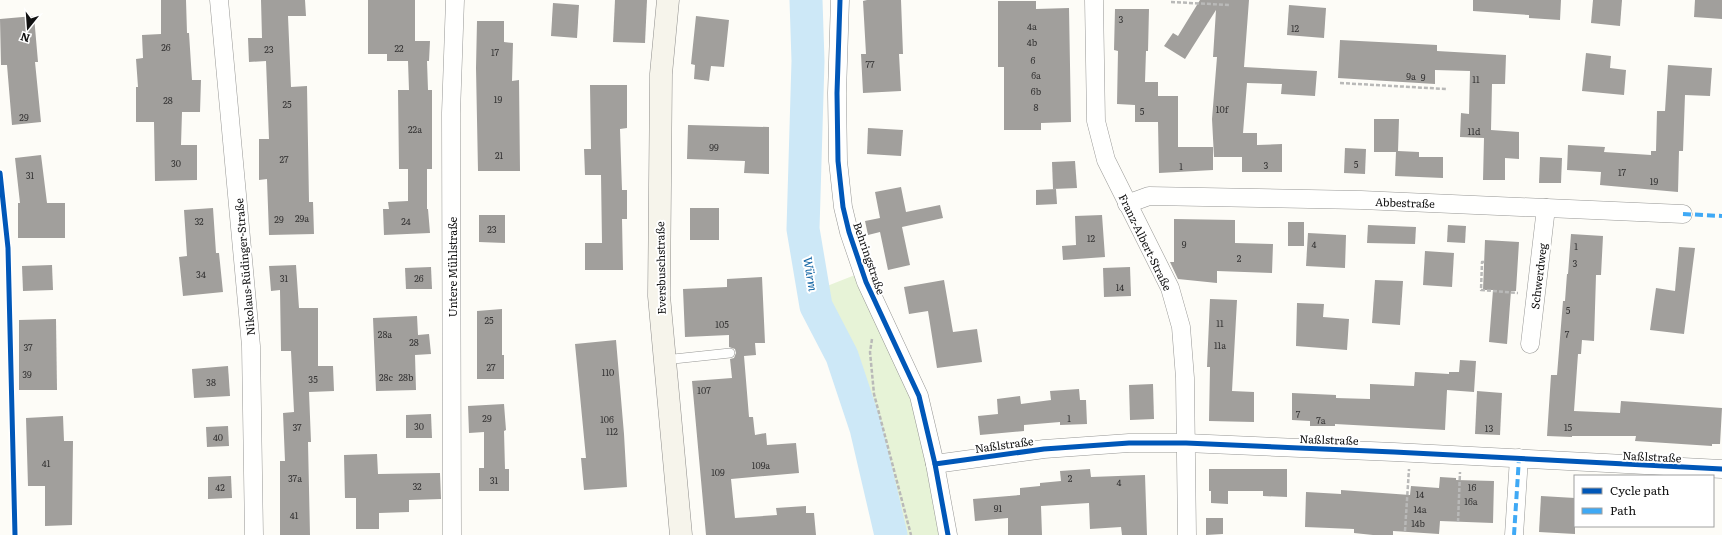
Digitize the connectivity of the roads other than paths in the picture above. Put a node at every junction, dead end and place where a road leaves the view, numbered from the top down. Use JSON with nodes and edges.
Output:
{"nodes":[{"id":1,"x":219,"y":0,"type":"edge"},
{"id":2,"x":455,"y":0,"type":"edge"},
{"id":3,"x":668,"y":0,"type":"edge"},
{"id":4,"x":840,"y":0,"type":"edge"},
{"id":5,"x":1094,"y":0,"type":"edge"},
{"id":6,"x":1127,"y":204,"type":"junction"},
{"id":7,"x":1546,"y":208,"type":"junction"},
{"id":8,"x":1683,"y":214,"type":"dead end"},
{"id":9,"x":1530,"y":344,"type":"dead end"},
{"id":10,"x":730,"y":353,"type":"dead end"},
{"id":11,"x":664,"y":360,"type":"junction"},
{"id":12,"x":1186,"y":443,"type":"junction"},
{"id":13,"x":1519,"y":458,"type":"junction"},
{"id":14,"x":936,"y":464,"type":"junction"},
{"id":15,"x":1722,"y":469,"type":"edge"},
{"id":16,"x":254,"y":535,"type":"edge"},
{"id":17,"x":452,"y":535,"type":"edge"},
{"id":18,"x":680,"y":535,"type":"edge"},
{"id":19,"x":948,"y":535,"type":"edge"},
{"id":20,"x":1187,"y":535,"type":"edge"},
{"id":21,"x":1514,"y":535,"type":"edge"}],
"edges":[{"from":1,"to":16,"type":"street","name":"Nikolaus-Rüdinger-Straße"},
{"from":2,"to":17,"type":"street","name":"Untere Mühlstraße"},
{"from":3,"to":11,"type":"main road","name":"Eversbuschstraße"},
{"from":4,"to":14,"type":"street","name":"Behringstraße"},
{"from":5,"to":6,"type":"street","name":"Franz-Albert-Straße"},
{"from":6,"to":7,"type":"street","name":"Abbestraße"},
{"from":6,"to":12,"type":"street","name":"Franz-Albert-Straße"},
{"from":7,"to":8,"type":"street","name":"Abbestraße"},
{"from":7,"to":9,"type":"street","name":"Schwerdweg"},
{"from":10,"to":11,"type":"lane"},
{"from":11,"to":18,"type":"main road","name":"Eversbuschstraße"},
{"from":12,"to":13,"type":"street","name":"Naßlstraße"},
{"from":12,"to":14,"type":"street","name":"Naßlstraße"},
{"from":12,"to":20,"type":"street","name":"Franz-Albert-Straße"},
{"from":13,"to":15,"type":"street","name":"Naßlstraße"},
{"from":13,"to":21,"type":"street"},
{"from":14,"to":19,"type":"street","name":"Behringstraße"}]}
